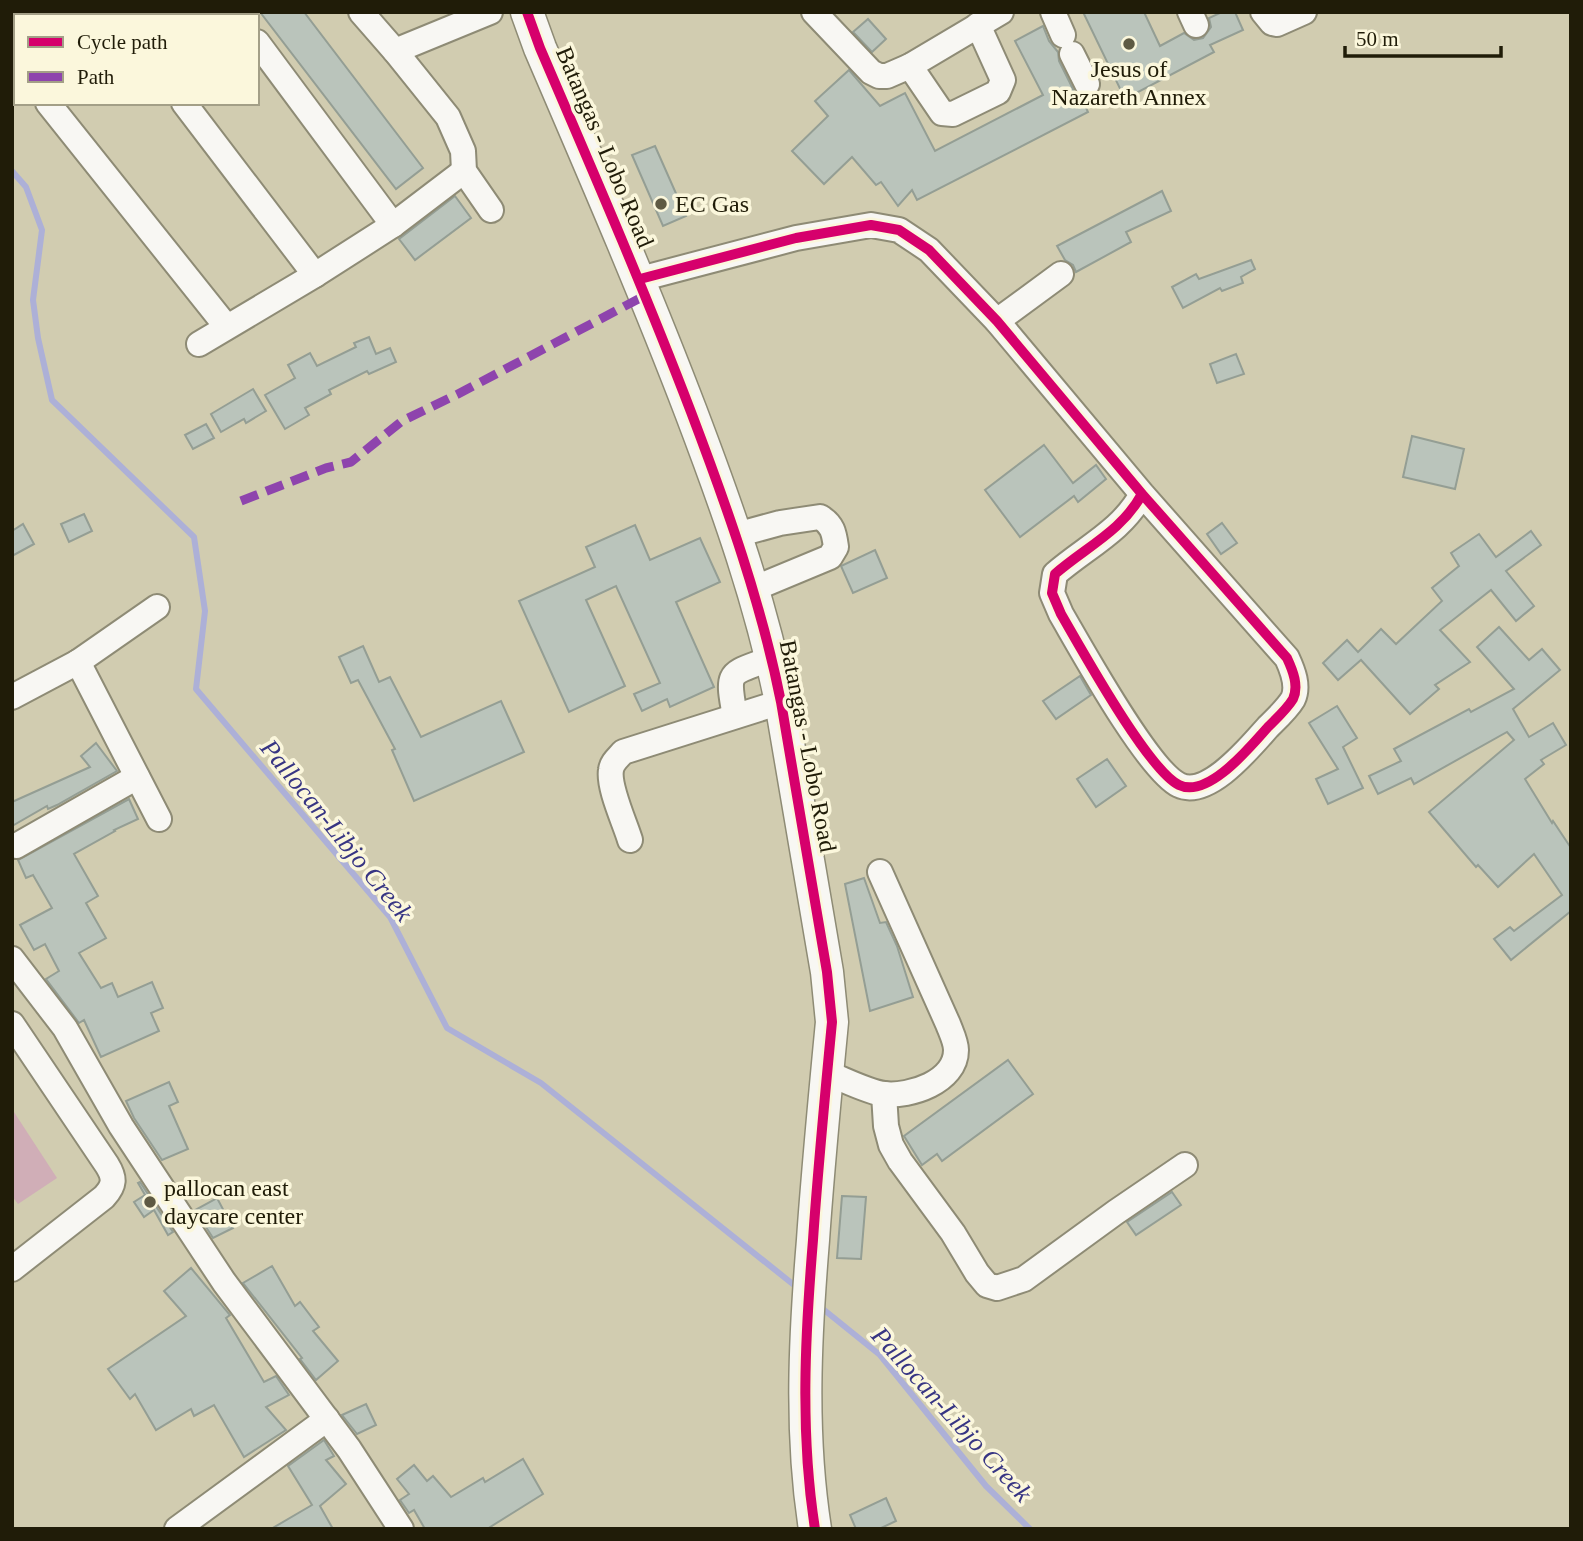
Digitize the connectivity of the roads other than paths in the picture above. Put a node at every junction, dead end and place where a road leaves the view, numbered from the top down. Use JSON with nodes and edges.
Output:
{"nodes":[{"id":1,"x":360,"y":12,"type":"edge"},
{"id":2,"x":490,"y":12,"type":"edge"},
{"id":3,"x":527,"y":12,"type":"edge"},
{"id":4,"x":814,"y":12,"type":"edge"},
{"id":5,"x":1001,"y":12,"type":"edge"},
{"id":6,"x":1053,"y":12,"type":"edge"},
{"id":7,"x":1263,"y":12,"type":"edge"},
{"id":8,"x":1304,"y":12,"type":"edge"},
{"id":9,"x":978,"y":25,"type":"junction"},
{"id":10,"x":259,"y":45,"type":"edge"},
{"id":11,"x":395,"y":51,"type":"junction"},
{"id":12,"x":910,"y":66,"type":"junction"},
{"id":13,"x":1087,"y":84,"type":"dead end"},
{"id":14,"x":50,"y":105,"type":"edge"},
{"id":15,"x":186,"y":105,"type":"edge"},
{"id":16,"x":464,"y":171,"type":"junction"},
{"id":17,"x":491,"y":210,"type":"dead end"},
{"id":18,"x":393,"y":225,"type":"junction"},
{"id":19,"x":1060,"y":274,"type":"dead end"},
{"id":20,"x":314,"y":275,"type":"junction"},
{"id":21,"x":640,"y":279,"type":"junction"},
{"id":22,"x":997,"y":321,"type":"junction"},
{"id":23,"x":226,"y":326,"type":"junction"},
{"id":24,"x":199,"y":344,"type":"dead end"},
{"id":25,"x":1142,"y":494,"type":"junction"},
{"id":26,"x":736,"y":535,"type":"junction"},
{"id":27,"x":753,"y":589,"type":"junction"},
{"id":28,"x":157,"y":607,"type":"dead end"},
{"id":29,"x":772,"y":657,"type":"junction"},
{"id":30,"x":78,"y":662,"type":"junction"},
{"id":31,"x":12,"y":697,"type":"edge"},
{"id":32,"x":781,"y":702,"type":"junction"},
{"id":33,"x":735,"y":716,"type":"junction"},
{"id":34,"x":137,"y":777,"type":"junction"},
{"id":35,"x":159,"y":819,"type":"dead end"},
{"id":36,"x":630,"y":840,"type":"dead end"},
{"id":37,"x":16,"y":846,"type":"dead end"},
{"id":38,"x":880,"y":872,"type":"dead end"},
{"id":39,"x":12,"y":958,"type":"edge"},
{"id":40,"x":12,"y":1024,"type":"edge"},
{"id":41,"x":827,"y":1073,"type":"junction"},
{"id":42,"x":884,"y":1094,"type":"junction"},
{"id":43,"x":1185,"y":1166,"type":"dead end"},
{"id":44,"x":14,"y":1265,"type":"edge"},
{"id":45,"x":327,"y":1419,"type":"junction"},
{"id":46,"x":177,"y":1529,"type":"edge"},
{"id":47,"x":401,"y":1529,"type":"edge"},
{"id":48,"x":815,"y":1529,"type":"edge"}],
"edges":[{"from":1,"to":11,"type":"street"},
{"from":2,"to":11,"type":"street"},
{"from":3,"to":21,"type":"main road","name":"Batangas - Lobo Road"},
{"from":4,"to":12,"type":"street"},
{"from":5,"to":9,"type":"street"},
{"from":6,"to":13,"type":"street"},
{"from":7,"to":8,"type":"street"},
{"from":9,"to":12,"type":"street"},
{"from":9,"to":12,"type":"street"},
{"from":10,"to":18,"type":"street"},
{"from":11,"to":16,"type":"street"},
{"from":14,"to":23,"type":"street"},
{"from":15,"to":20,"type":"street"},
{"from":16,"to":17,"type":"street"},
{"from":16,"to":18,"type":"street"},
{"from":18,"to":20,"type":"street"},
{"from":19,"to":22,"type":"street"},
{"from":20,"to":23,"type":"street"},
{"from":21,"to":22,"type":"street"},
{"from":21,"to":26,"type":"main road","name":"Batangas - Lobo Road"},
{"from":22,"to":25,"type":"street"},
{"from":23,"to":24,"type":"street"},
{"from":25,"to":25,"type":"street"},
{"from":26,"to":27,"type":"main road","name":"Batangas - Lobo Road"},
{"from":26,"to":27,"type":"street"},
{"from":27,"to":29,"type":"main road","name":"Batangas - Lobo Road"},
{"from":28,"to":30,"type":"street"},
{"from":29,"to":32,"type":"main road","name":"Batangas - Lobo Road"},
{"from":29,"to":33,"type":"street"},
{"from":30,"to":31,"type":"street"},
{"from":30,"to":34,"type":"street"},
{"from":32,"to":33,"type":"street"},
{"from":32,"to":41,"type":"main road","name":"Batangas - Lobo Road"},
{"from":33,"to":36,"type":"street"},
{"from":34,"to":35,"type":"street"},
{"from":34,"to":37,"type":"street"},
{"from":38,"to":42,"type":"street"},
{"from":39,"to":45,"type":"street"},
{"from":40,"to":44,"type":"street"},
{"from":41,"to":42,"type":"street"},
{"from":41,"to":48,"type":"main road","name":"Batangas - Lobo Road"},
{"from":42,"to":43,"type":"street"},
{"from":45,"to":46,"type":"street"},
{"from":45,"to":47,"type":"street"}]}
